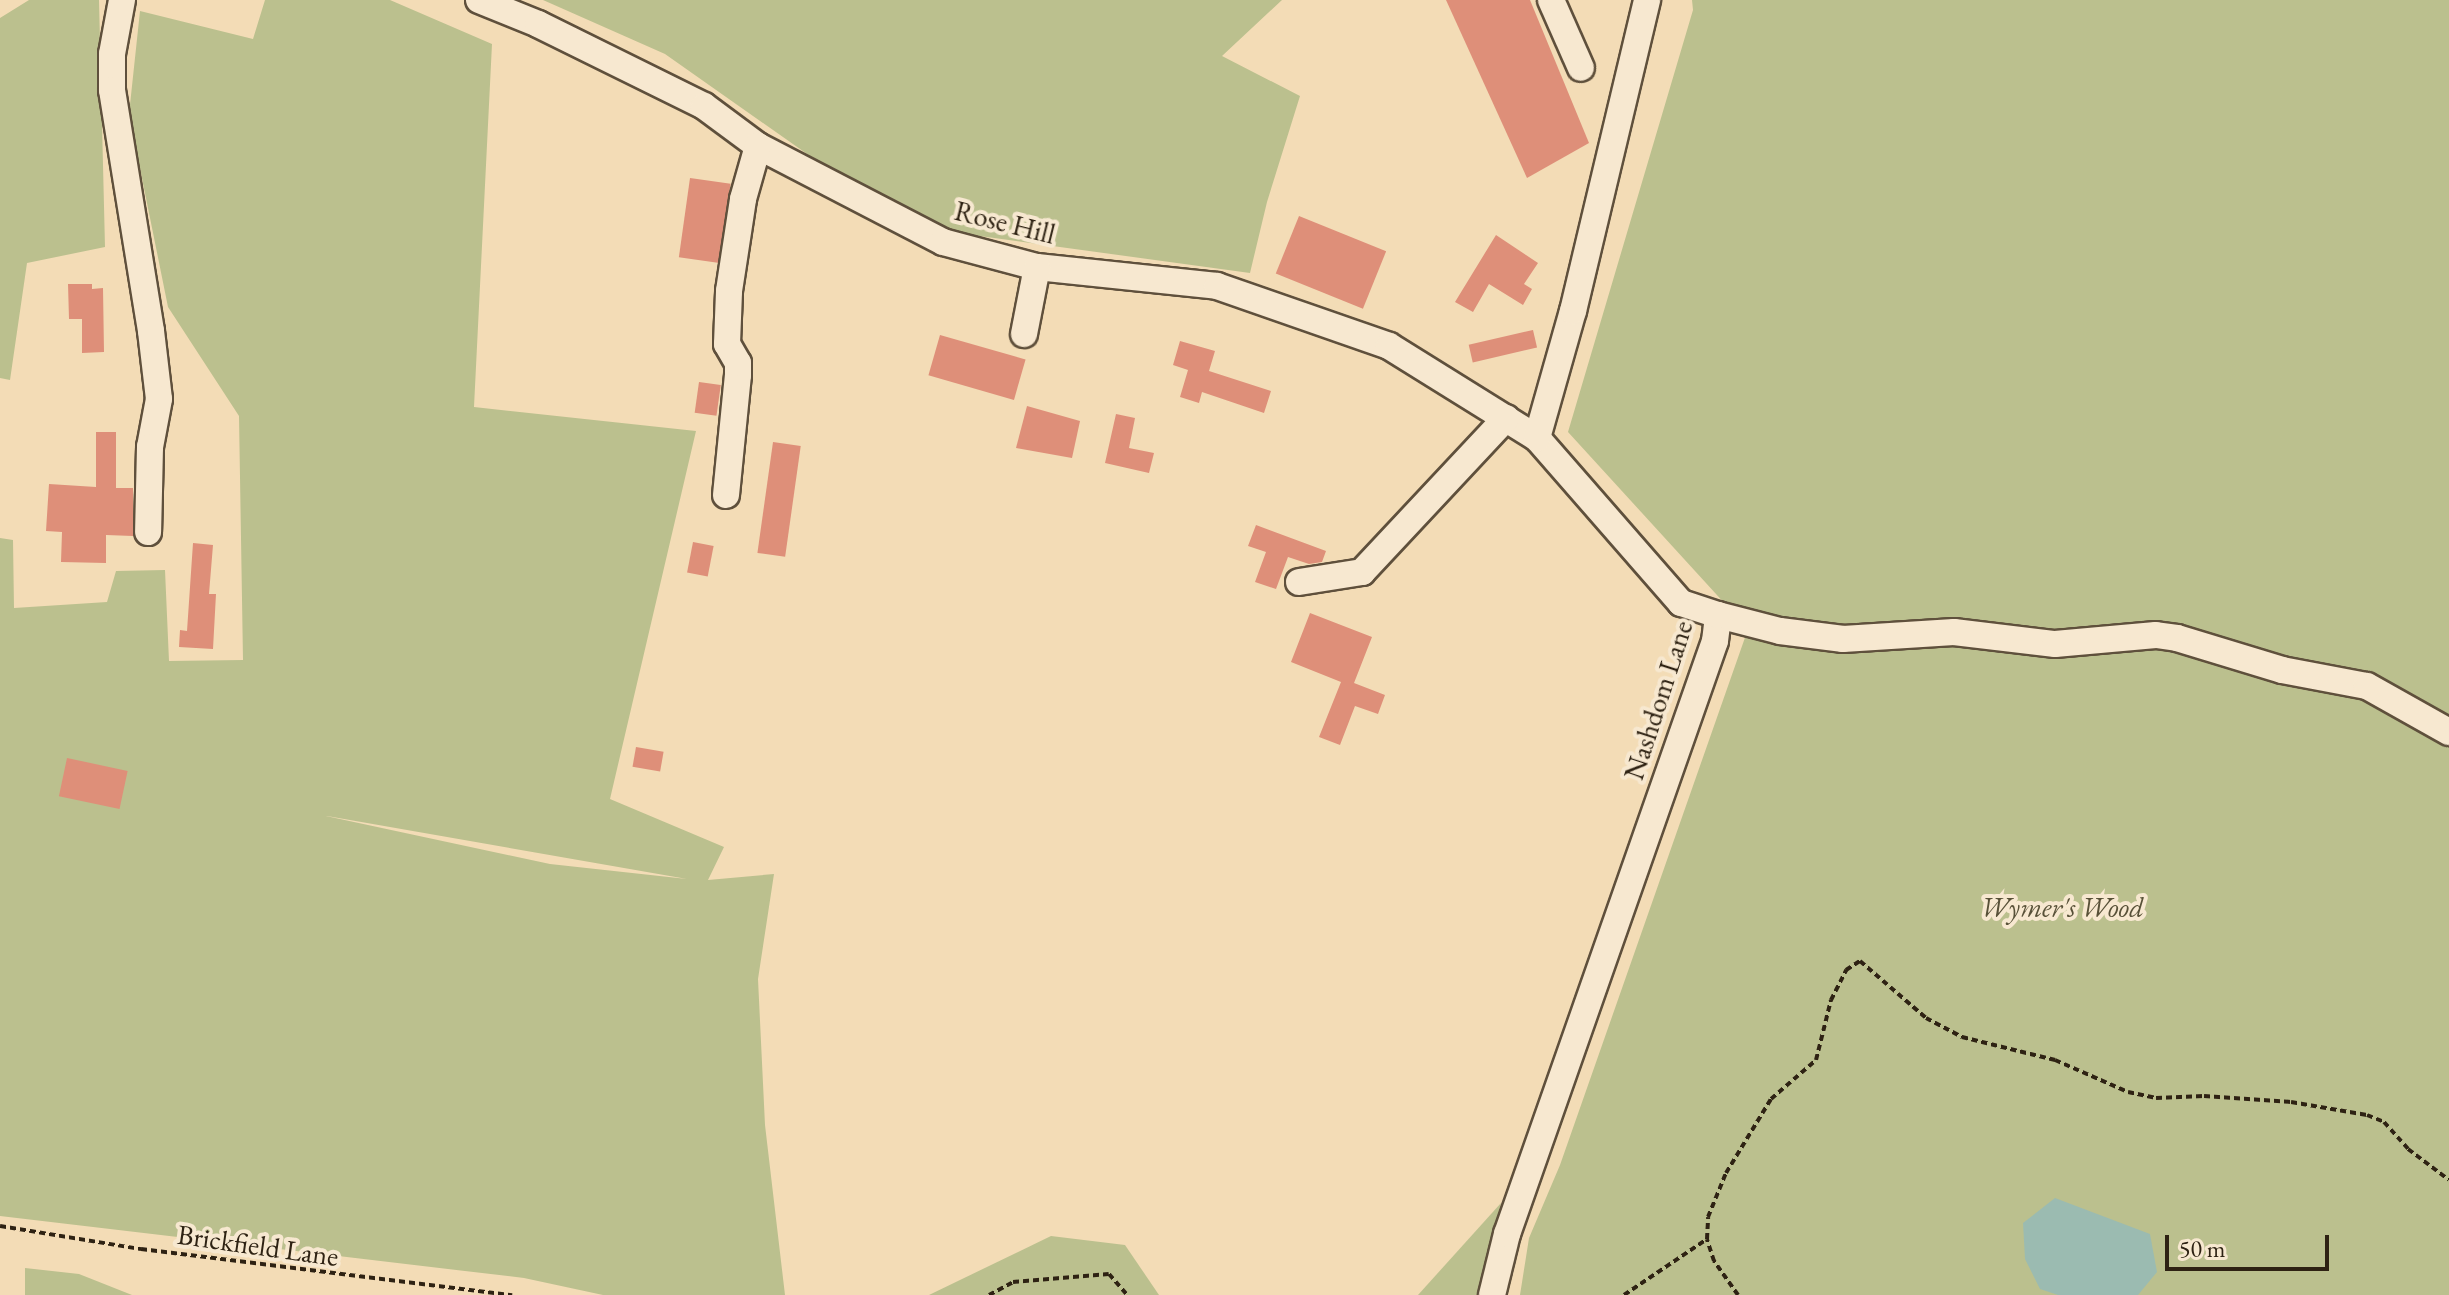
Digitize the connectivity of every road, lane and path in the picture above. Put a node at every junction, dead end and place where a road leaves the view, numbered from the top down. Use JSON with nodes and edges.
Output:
{"nodes":[{"id":1,"x":122,"y":0,"type":"edge"},
{"id":2,"x":479,"y":0,"type":"edge"},
{"id":3,"x":1551,"y":0,"type":"edge"},
{"id":4,"x":1647,"y":0,"type":"edge"},
{"id":5,"x":1581,"y":68,"type":"dead end"},
{"id":6,"x":758,"y":146,"type":"junction"},
{"id":7,"x":1037,"y":267,"type":"junction"},
{"id":8,"x":1024,"y":334,"type":"dead end"},
{"id":9,"x":1506,"y":418,"type":"junction"},
{"id":10,"x":1537,"y":438,"type":"junction"},
{"id":11,"x":726,"y":495,"type":"dead end"},
{"id":12,"x":148,"y":532,"type":"dead end"},
{"id":13,"x":1299,"y":582,"type":"dead end"},
{"id":14,"x":1718,"y":615,"type":"junction"},
{"id":15,"x":2445,"y":728,"type":"edge"},
{"id":16,"x":2449,"y":1180,"type":"edge"},
{"id":17,"x":0,"y":1226,"type":"edge"},
{"id":18,"x":1707,"y":1239,"type":"junction"},
{"id":19,"x":512,"y":1295,"type":"edge"},
{"id":20,"x":989,"y":1295,"type":"edge"},
{"id":21,"x":1127,"y":1295,"type":"edge"},
{"id":22,"x":1492,"y":1295,"type":"edge"},
{"id":23,"x":1624,"y":1295,"type":"edge"},
{"id":24,"x":1738,"y":1295,"type":"edge"}],
"edges":[{"from":1,"to":12,"type":"street"},
{"from":2,"to":6,"type":"street","name":"Rose Hill"},
{"from":3,"to":5,"type":"street"},
{"from":4,"to":10,"type":"street"},
{"from":6,"to":7,"type":"street","name":"Rose Hill"},
{"from":6,"to":11,"type":"street"},
{"from":7,"to":8,"type":"street"},
{"from":7,"to":9,"type":"street","name":"Rose Hill"},
{"from":9,"to":10,"type":"street","name":"Rose Hill"},
{"from":9,"to":13,"type":"street"},
{"from":10,"to":14,"type":"street","name":"Nashdom Lane"},
{"from":14,"to":15,"type":"street"},
{"from":14,"to":22,"type":"street","name":"Nashdom Lane"},
{"from":16,"to":18,"type":"path"},
{"from":17,"to":19,"type":"path","name":"Brickfield Lane"},
{"from":18,"to":23,"type":"path"},
{"from":18,"to":24,"type":"path"},
{"from":20,"to":21,"type":"path"}]}
